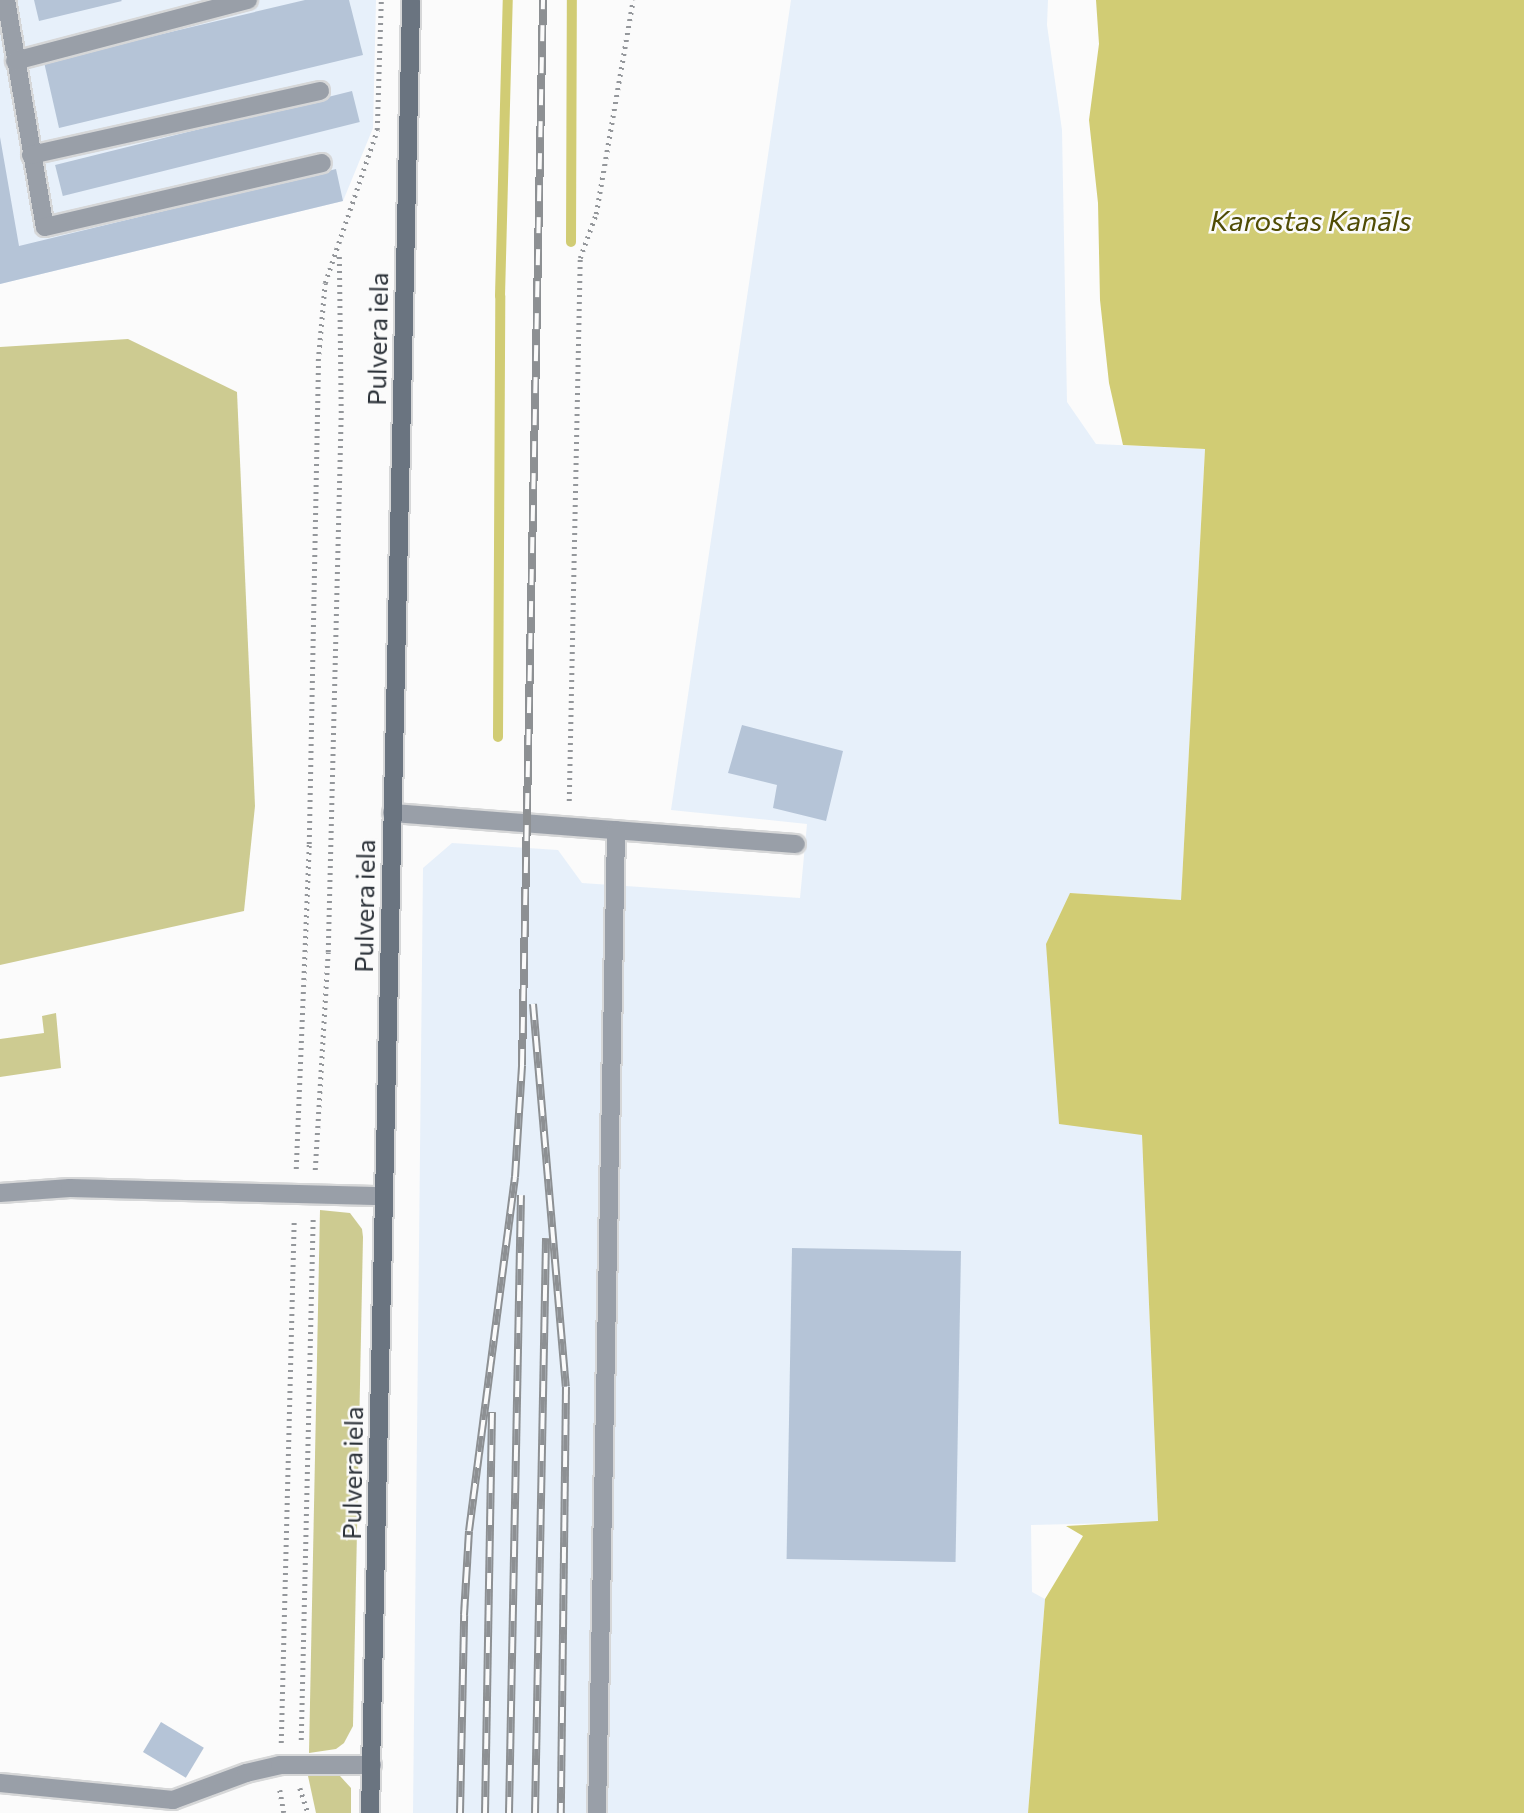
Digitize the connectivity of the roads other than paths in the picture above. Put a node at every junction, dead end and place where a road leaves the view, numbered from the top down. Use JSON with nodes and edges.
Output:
{"nodes":[{"id":1,"x":6,"y":0,"type":"edge"},
{"id":2,"x":248,"y":0,"type":"edge"},
{"id":3,"x":411,"y":0,"type":"edge"},
{"id":4,"x":15,"y":61,"type":"junction"},
{"id":5,"x":320,"y":91,"type":"dead end"},
{"id":6,"x":31,"y":155,"type":"junction"},
{"id":7,"x":322,"y":163,"type":"dead end"},
{"id":8,"x":392,"y":813,"type":"junction"},
{"id":9,"x":617,"y":830,"type":"junction"},
{"id":10,"x":796,"y":844,"type":"dead end"},
{"id":11,"x":0,"y":1193,"type":"edge"},
{"id":12,"x":384,"y":1196,"type":"junction"},
{"id":13,"x":372,"y":1765,"type":"junction"},
{"id":14,"x":0,"y":1783,"type":"edge"},
{"id":15,"x":370,"y":1813,"type":"edge"},
{"id":16,"x":597,"y":1813,"type":"edge"}],
"edges":[{"from":1,"to":4,"type":"lane"},
{"from":2,"to":4,"type":"lane"},
{"from":3,"to":8,"type":"main road","name":"Pulvera iela"},
{"from":4,"to":6,"type":"lane"},
{"from":5,"to":6,"type":"lane"},
{"from":6,"to":7,"type":"lane"},
{"from":8,"to":9,"type":"lane"},
{"from":8,"to":12,"type":"main road","name":"Pulvera iela"},
{"from":9,"to":10,"type":"lane"},
{"from":9,"to":16,"type":"lane"},
{"from":11,"to":12,"type":"lane"},
{"from":12,"to":13,"type":"main road","name":"Pulvera iela"},
{"from":13,"to":14,"type":"lane"},
{"from":13,"to":15,"type":"main road","name":"Pulvera iela"}]}
